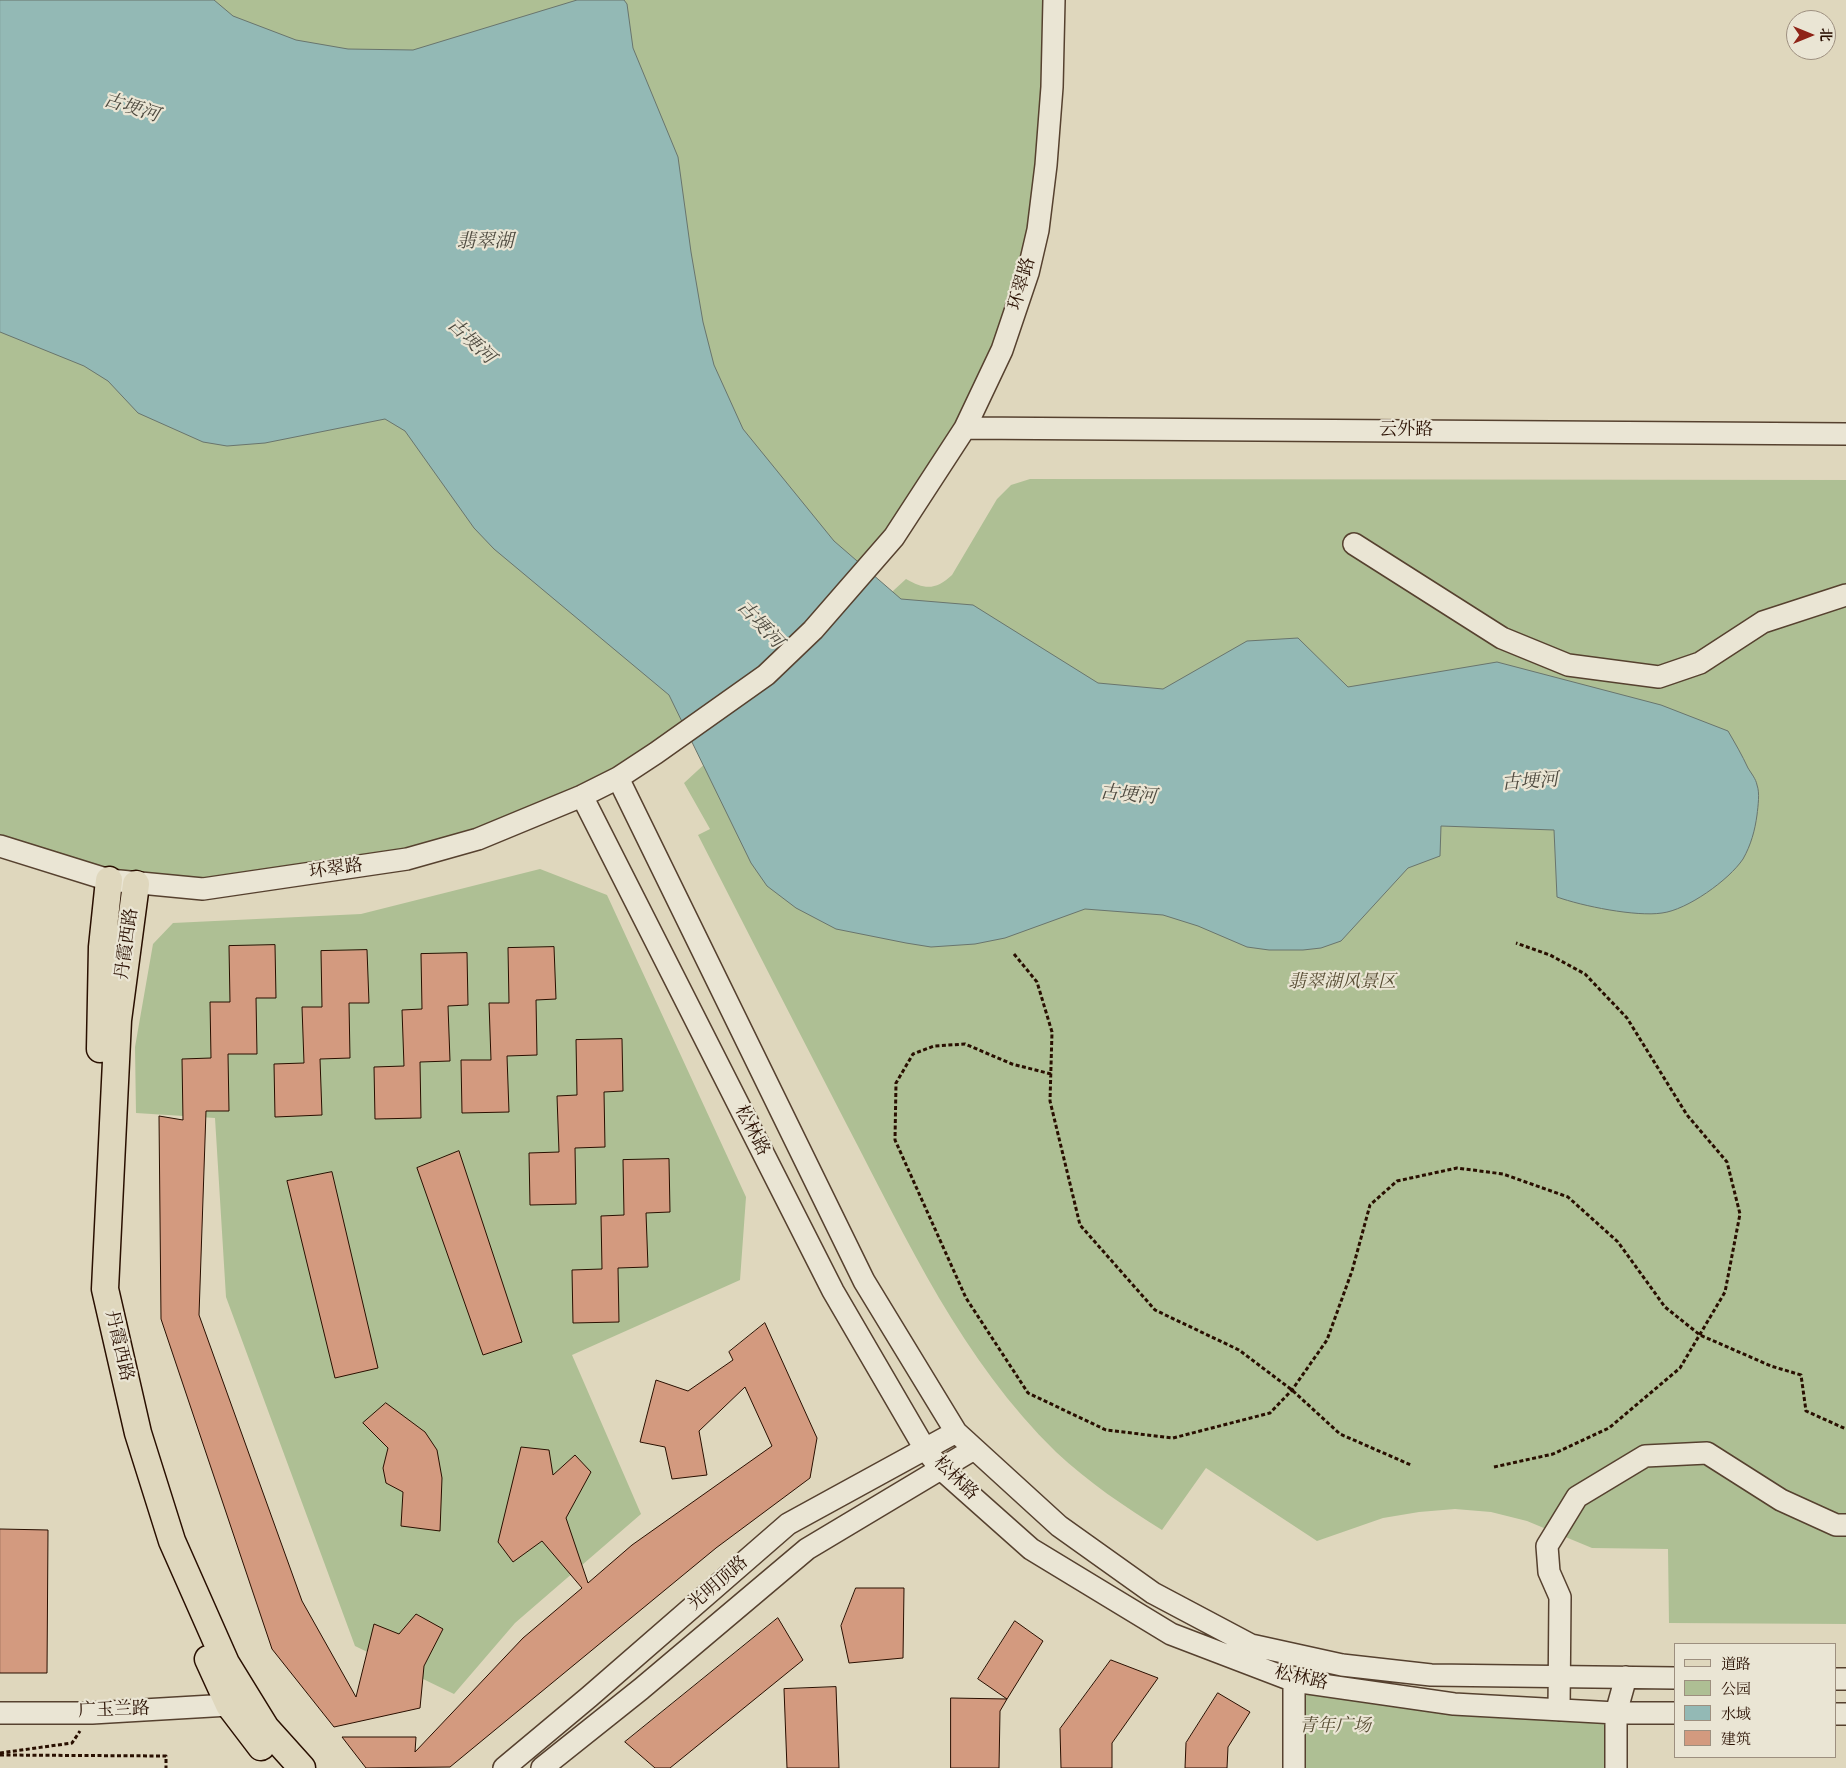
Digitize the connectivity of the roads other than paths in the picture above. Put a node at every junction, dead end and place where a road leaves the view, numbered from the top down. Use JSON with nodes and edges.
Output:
{"nodes":[{"id":1,"x":1054,"y":0,"type":"edge"},
{"id":2,"x":965,"y":428,"type":"junction"},
{"id":3,"x":1846,"y":434,"type":"edge"},
{"id":4,"x":1354,"y":544,"type":"dead end"},
{"id":5,"x":1846,"y":595,"type":"edge"},
{"id":6,"x":618,"y":778,"type":"junction"},
{"id":7,"x":582,"y":796,"type":"junction"},
{"id":8,"x":0,"y":846,"type":"edge"},
{"id":9,"x":109,"y":880,"type":"junction"},
{"id":10,"x":136,"y":884,"type":"junction"},
{"id":11,"x":956,"y":1432,"type":"junction"},
{"id":12,"x":925,"y":1448,"type":"junction"},
{"id":13,"x":974,"y":1449,"type":"junction"},
{"id":14,"x":941,"y":1469,"type":"junction"},
{"id":15,"x":1846,"y":1525,"type":"edge"},
{"id":16,"x":1559,"y":1676,"type":"junction"},
{"id":17,"x":1626,"y":1677,"type":"junction"},
{"id":18,"x":1674,"y":1678,"type":"edge"},
{"id":19,"x":1294,"y":1681,"type":"junction"},
{"id":20,"x":229,"y":1705,"type":"junction"},
{"id":21,"x":1559,"y":1710,"type":"junction"},
{"id":22,"x":0,"y":1713,"type":"edge"},
{"id":23,"x":1616,"y":1713,"type":"junction"},
{"id":24,"x":1674,"y":1714,"type":"edge"},
{"id":25,"x":278,"y":1768,"type":"edge"},
{"id":26,"x":302,"y":1768,"type":"edge"},
{"id":27,"x":504,"y":1768,"type":"edge"},
{"id":28,"x":542,"y":1768,"type":"edge"},
{"id":29,"x":1294,"y":1768,"type":"edge"},
{"id":30,"x":1616,"y":1768,"type":"edge"}],
"edges":[{"from":1,"to":2,"type":"street","name":"环翠路"},
{"from":2,"to":3,"type":"street","name":"云外路"},
{"from":2,"to":6,"type":"street","name":"环翠路"},
{"from":4,"to":5,"type":"street"},
{"from":6,"to":7,"type":"street","name":"环翠路"},
{"from":6,"to":11,"type":"street","name":"松林路"},
{"from":7,"to":10,"type":"street","name":"环翠路"},
{"from":7,"to":12,"type":"street","name":"松林路"},
{"from":8,"to":9,"type":"street","name":"环翠路"},
{"from":9,"to":10,"type":"street","name":"环翠路"},
{"from":9,"to":20,"type":"main road","name":"丹霞西路"},
{"from":10,"to":26,"type":"main road","name":"丹霞西路"},
{"from":11,"to":12,"type":"street","name":"光明顶路"},
{"from":11,"to":13,"type":"street","name":"松林路"},
{"from":12,"to":14,"type":"street","name":"松林路"},
{"from":12,"to":27,"type":"street","name":"光明顶路"},
{"from":13,"to":14,"type":"street","name":"光明顶路"},
{"from":13,"to":16,"type":"street","name":"松林路"},
{"from":14,"to":19,"type":"street","name":"松林路"},
{"from":14,"to":28,"type":"street","name":"光明顶路"},
{"from":15,"to":16,"type":"street"},
{"from":16,"to":17,"type":"street","name":"松林路"},
{"from":16,"to":21,"type":"street"},
{"from":17,"to":18,"type":"street","name":"松林路"},
{"from":17,"to":23,"type":"street"},
{"from":19,"to":21,"type":"street","name":"松林路"},
{"from":19,"to":29,"type":"street"},
{"from":20,"to":22,"type":"street","name":"广玉兰路"},
{"from":20,"to":25,"type":"main road","name":"丹霞西路"},
{"from":21,"to":23,"type":"street","name":"松林路"},
{"from":23,"to":24,"type":"street","name":"松林路"},
{"from":23,"to":30,"type":"street"}]}
